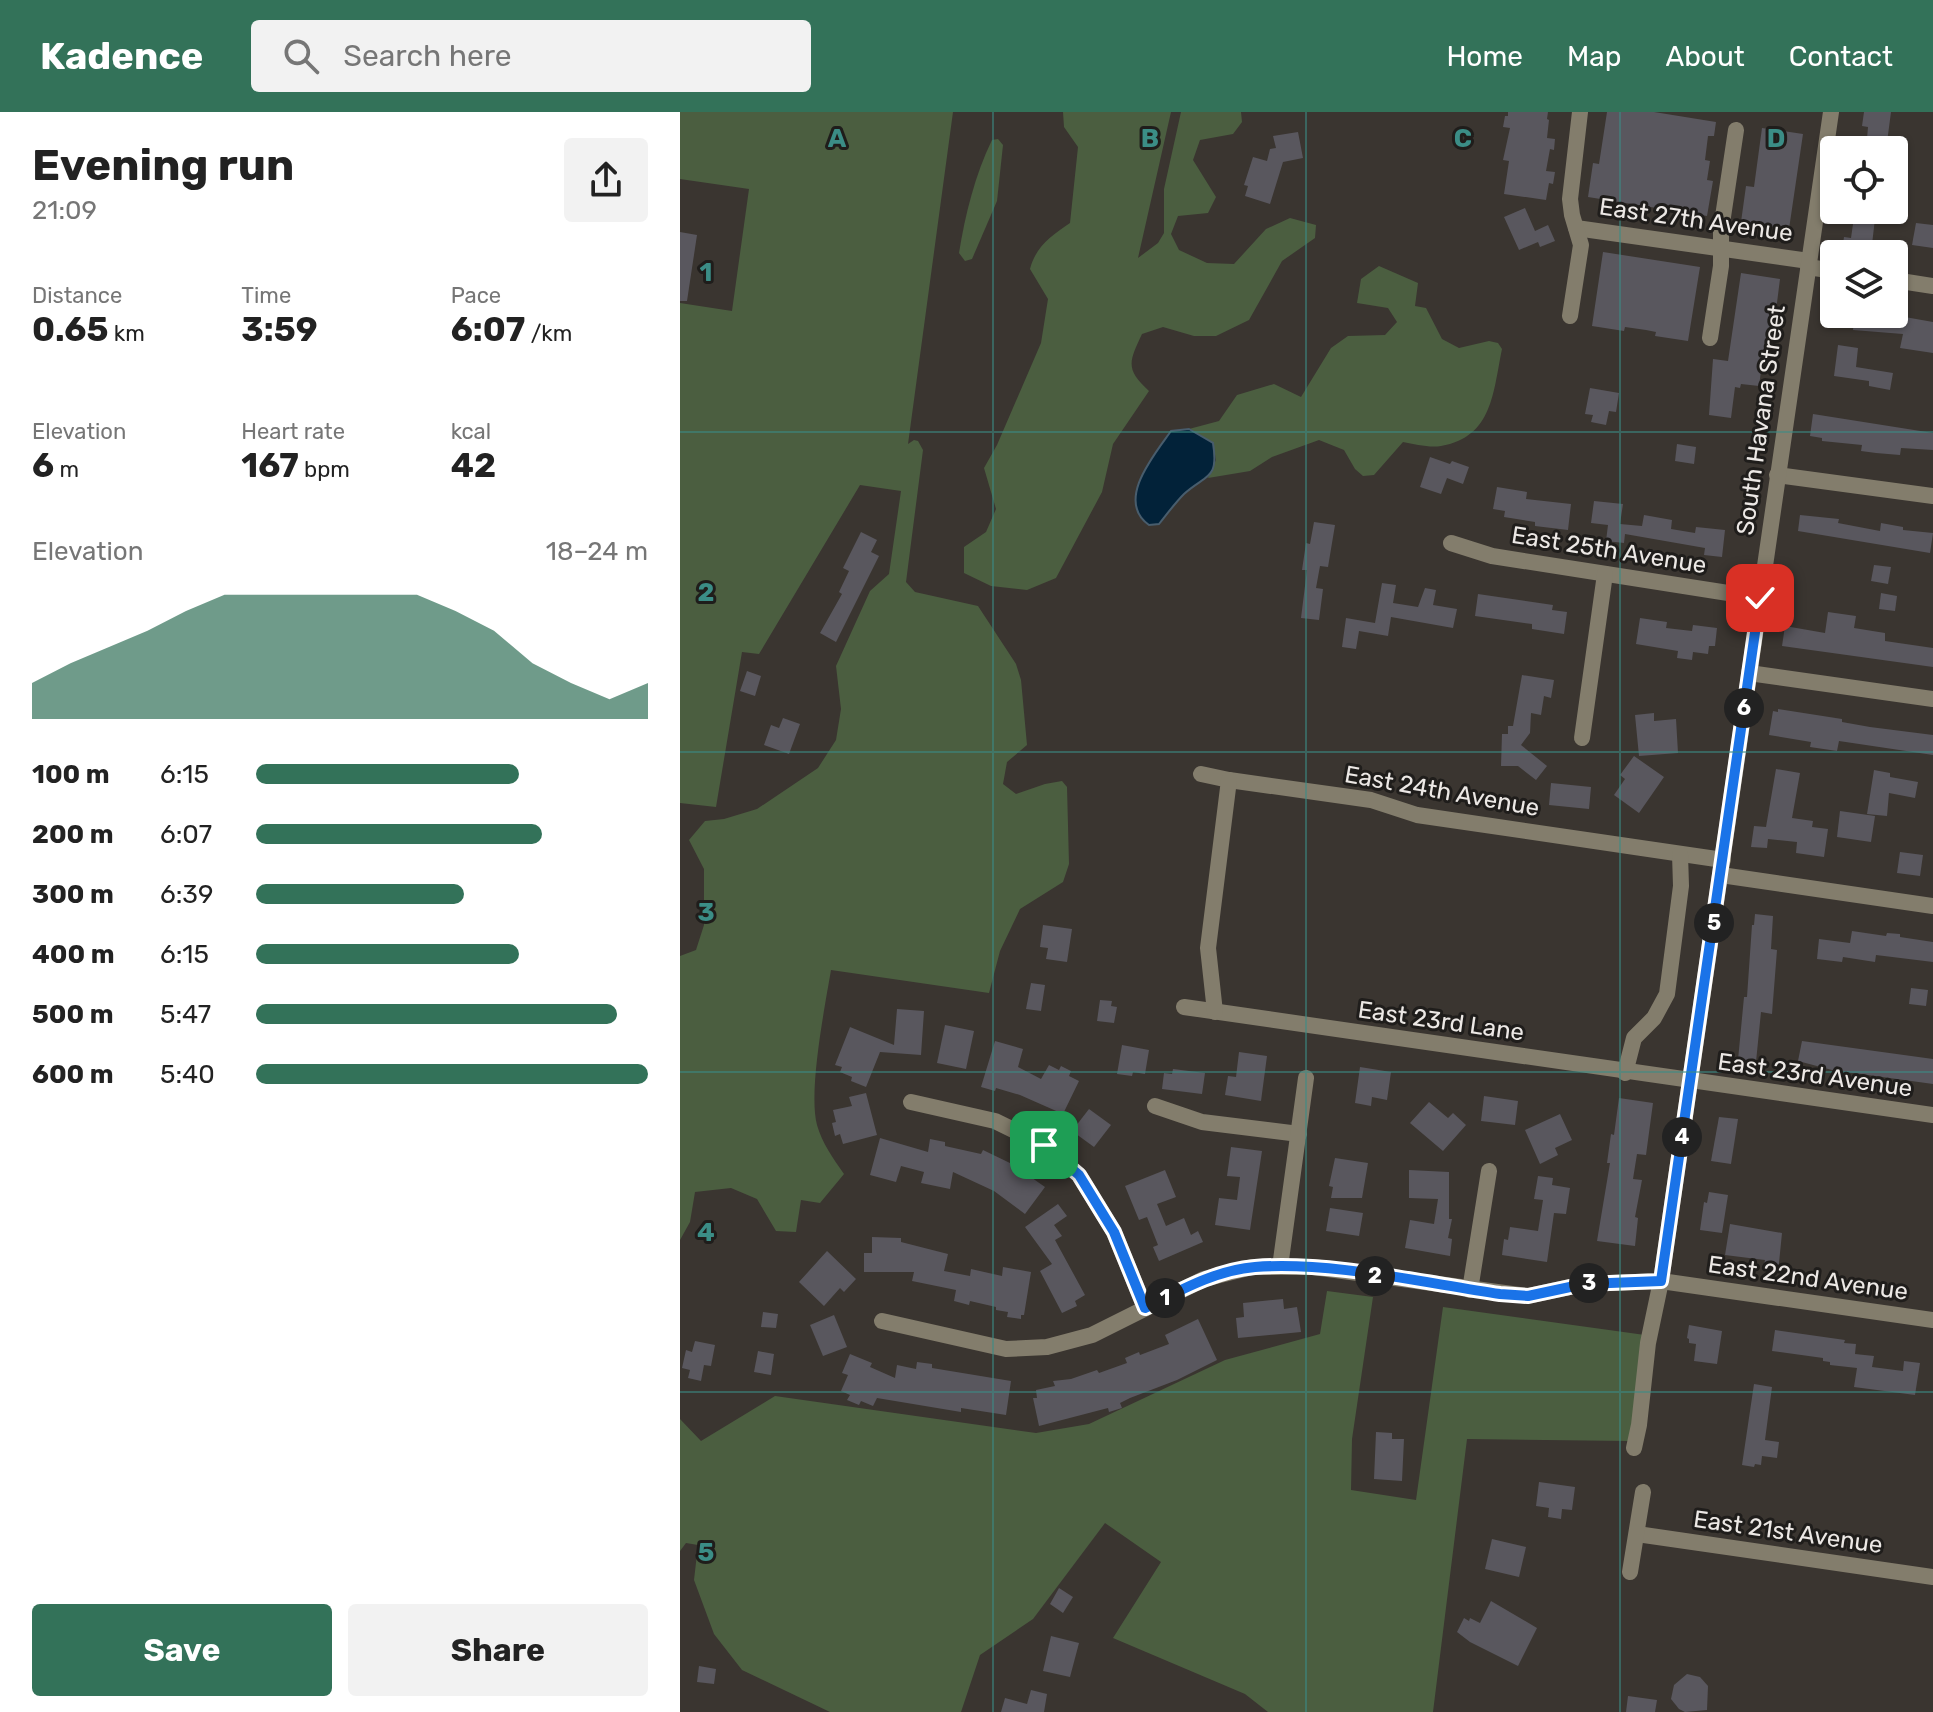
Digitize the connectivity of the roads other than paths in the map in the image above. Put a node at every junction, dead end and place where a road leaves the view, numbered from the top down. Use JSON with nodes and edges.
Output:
{"nodes":[{"id":1,"x":1580,"y":112,"type":"edge"},
{"id":2,"x":1831,"y":112,"type":"edge"},
{"id":3,"x":1736,"y":130,"type":"dead end"},
{"id":4,"x":1576,"y":228,"type":"junction"},
{"id":5,"x":1721,"y":247,"type":"junction"},
{"id":6,"x":1808,"y":264,"type":"junction"},
{"id":7,"x":1820,"y":267,"type":"edge"},
{"id":8,"x":1908,"y":282,"type":"edge"},
{"id":9,"x":1933,"y":286,"type":"edge"},
{"id":10,"x":1570,"y":316,"type":"dead end"},
{"id":11,"x":1710,"y":338,"type":"dead end"},
{"id":12,"x":1777,"y":475,"type":"junction"},
{"id":13,"x":1933,"y":496,"type":"edge"},
{"id":14,"x":1451,"y":543,"type":"dead end"},
{"id":15,"x":1605,"y":574,"type":"junction"},
{"id":16,"x":1760,"y":598,"type":"junction"},
{"id":17,"x":1749,"y":673,"type":"junction"},
{"id":18,"x":1933,"y":699,"type":"edge"},
{"id":19,"x":1582,"y":738,"type":"dead end"},
{"id":20,"x":1201,"y":774,"type":"dead end"},
{"id":21,"x":1229,"y":780,"type":"junction"},
{"id":22,"x":1680,"y":854,"type":"junction"},
{"id":23,"x":1722,"y":868,"type":"junction"},
{"id":24,"x":1933,"y":906,"type":"edge"},
{"id":25,"x":1184,"y":1007,"type":"dead end"},
{"id":26,"x":1215,"y":1012,"type":"junction"},
{"id":27,"x":1625,"y":1073,"type":"junction"},
{"id":28,"x":1306,"y":1078,"type":"dead end"},
{"id":29,"x":1690,"y":1082,"type":"junction"},
{"id":30,"x":911,"y":1102,"type":"dead end"},
{"id":31,"x":1155,"y":1106,"type":"dead end"},
{"id":32,"x":1933,"y":1115,"type":"edge"},
{"id":33,"x":1299,"y":1134,"type":"junction"},
{"id":34,"x":1489,"y":1171,"type":"dead end"},
{"id":35,"x":1280,"y":1267,"type":"junction"},
{"id":36,"x":1661,"y":1281,"type":"junction"},
{"id":37,"x":1470,"y":1290,"type":"junction"},
{"id":38,"x":1145,"y":1308,"type":"junction"},
{"id":39,"x":1933,"y":1320,"type":"edge"},
{"id":40,"x":882,"y":1321,"type":"dead end"},
{"id":41,"x":1634,"y":1448,"type":"dead end"},
{"id":42,"x":1643,"y":1492,"type":"dead end"},
{"id":43,"x":1637,"y":1534,"type":"junction"},
{"id":44,"x":1630,"y":1572,"type":"dead end"},
{"id":45,"x":1933,"y":1577,"type":"edge"}],
"edges":[{"from":1,"to":4,"type":"street"},
{"from":2,"to":6,"type":"street","name":"South Havana Street"},
{"from":3,"to":5,"type":"street"},
{"from":4,"to":5,"type":"street","name":"East 27th Avenue"},
{"from":4,"to":10,"type":"street"},
{"from":5,"to":6,"type":"street","name":"East 27th Avenue"},
{"from":5,"to":11,"type":"street"},
{"from":6,"to":7,"type":"street","name":"East 27th Avenue"},
{"from":6,"to":12,"type":"street","name":"South Havana Street"},
{"from":8,"to":9,"type":"street"},
{"from":12,"to":13,"type":"street"},
{"from":12,"to":16,"type":"street","name":"South Havana Street"},
{"from":14,"to":15,"type":"street","name":"East 25th Avenue"},
{"from":15,"to":16,"type":"street","name":"East 25th Avenue"},
{"from":15,"to":19,"type":"street"},
{"from":16,"to":17,"type":"street","name":"South Havana Street"},
{"from":17,"to":18,"type":"street"},
{"from":17,"to":23,"type":"street","name":"South Havana Street"},
{"from":20,"to":21,"type":"street","name":"East 24th Avenue"},
{"from":21,"to":22,"type":"street","name":"East 24th Avenue"},
{"from":21,"to":26,"type":"street"},
{"from":22,"to":23,"type":"street","name":"East 24th Avenue"},
{"from":22,"to":27,"type":"street"},
{"from":23,"to":24,"type":"street","name":"East 24th Avenue"},
{"from":23,"to":29,"type":"street","name":"South Havana Street"},
{"from":25,"to":26,"type":"street","name":"East 23rd Lane"},
{"from":26,"to":27,"type":"street","name":"East 23rd Lane"},
{"from":27,"to":29,"type":"street","name":"East 23rd Lane"},
{"from":28,"to":33,"type":"street"},
{"from":29,"to":32,"type":"street","name":"East 23rd Avenue"},
{"from":29,"to":36,"type":"street","name":"South Havana Street"},
{"from":30,"to":38,"type":"street"},
{"from":31,"to":33,"type":"street"},
{"from":33,"to":35,"type":"street"},
{"from":34,"to":37,"type":"street"},
{"from":35,"to":37,"type":"street","name":"East 22nd Avenue"},
{"from":35,"to":38,"type":"street","name":"East 22nd Avenue"},
{"from":36,"to":37,"type":"street","name":"East 22nd Avenue"},
{"from":36,"to":39,"type":"street","name":"East 22nd Avenue"},
{"from":36,"to":41,"type":"street","name":"South Havana Street"},
{"from":38,"to":40,"type":"street","name":"East 22nd Avenue"},
{"from":42,"to":43,"type":"street"},
{"from":43,"to":44,"type":"street"},
{"from":43,"to":45,"type":"street","name":"East 21st Avenue"}]}
